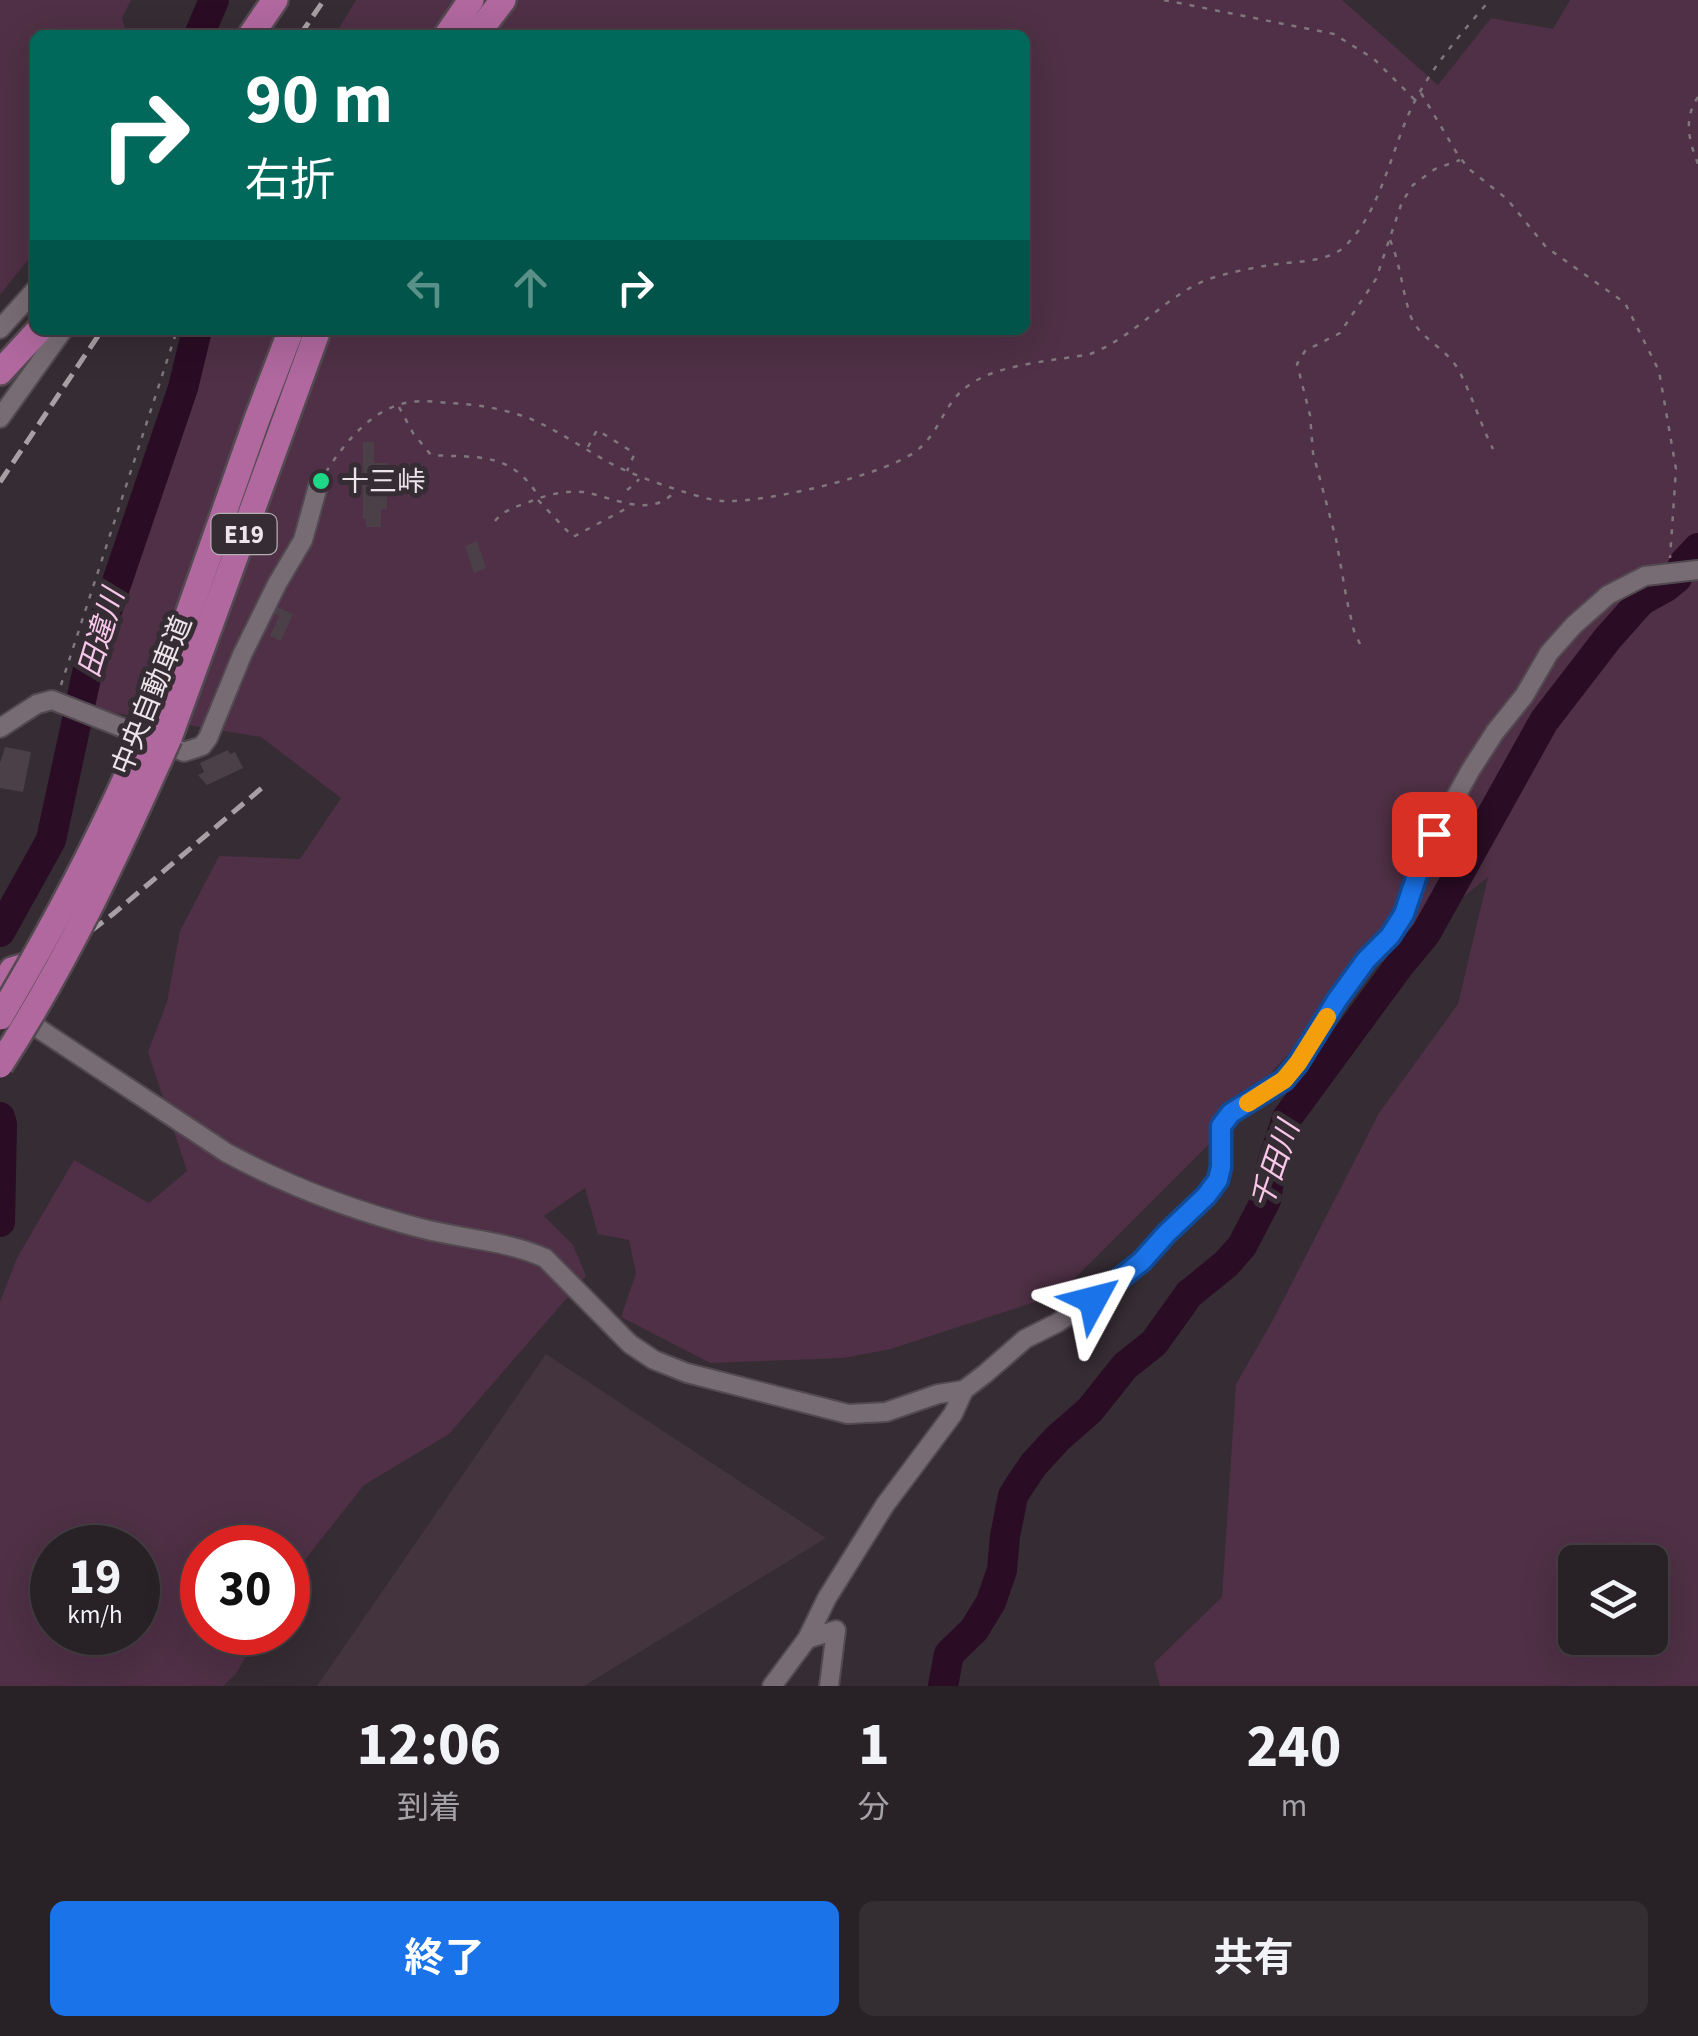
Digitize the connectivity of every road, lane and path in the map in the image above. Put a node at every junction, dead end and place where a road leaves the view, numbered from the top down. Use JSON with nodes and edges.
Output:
{"nodes":[{"id":1,"x":257,"y":0,"type":"edge"},
{"id":2,"x":275,"y":0,"type":"edge"},
{"id":3,"x":471,"y":0,"type":"edge"},
{"id":4,"x":502,"y":0,"type":"edge"},
{"id":5,"x":1164,"y":0,"type":"edge"},
{"id":6,"x":1490,"y":0,"type":"edge"},
{"id":7,"x":237,"y":30,"type":"edge"},
{"id":8,"x":254,"y":30,"type":"edge"},
{"id":9,"x":450,"y":30,"type":"edge"},
{"id":10,"x":480,"y":30,"type":"edge"},
{"id":11,"x":1420,"y":92,"type":"junction"},
{"id":12,"x":1698,"y":97,"type":"edge"},
{"id":13,"x":1415,"y":100,"type":"junction"},
{"id":14,"x":1462,"y":160,"type":"junction"},
{"id":15,"x":1698,"y":164,"type":"edge"},
{"id":16,"x":1390,"y":239,"type":"junction"},
{"id":17,"x":30,"y":296,"type":"edge"},
{"id":18,"x":30,"y":315,"type":"edge"},
{"id":19,"x":0,"y":329,"type":"edge"},
{"id":20,"x":34,"y":335,"type":"edge"},
{"id":21,"x":59,"y":335,"type":"edge"},
{"id":22,"x":175,"y":335,"type":"edge"},
{"id":23,"x":290,"y":335,"type":"edge"},
{"id":24,"x":316,"y":335,"type":"edge"},
{"id":25,"x":0,"y":348,"type":"edge"},
{"id":26,"x":0,"y":372,"type":"edge"},
{"id":27,"x":398,"y":404,"type":"junction"},
{"id":28,"x":0,"y":418,"type":"edge"},
{"id":29,"x":587,"y":449,"type":"junction"},
{"id":30,"x":1494,"y":449,"type":"dead end"},
{"id":31,"x":627,"y":472,"type":"junction"},
{"id":32,"x":640,"y":477,"type":"junction"},
{"id":33,"x":318,"y":486,"type":"joint"},
{"id":34,"x":675,"y":489,"type":"junction"},
{"id":35,"x":627,"y":490,"type":"dead end"},
{"id":36,"x":538,"y":498,"type":"junction"},
{"id":37,"x":634,"y":505,"type":"junction"},
{"id":38,"x":495,"y":521,"type":"dead end"},
{"id":39,"x":1698,"y":570,"type":"edge"},
{"id":40,"x":1668,"y":572,"type":"junction"},
{"id":41,"x":1360,"y":644,"type":"dead end"},
{"id":42,"x":58,"y":702,"type":"junction"},
{"id":43,"x":0,"y":728,"type":"edge"},
{"id":44,"x":159,"y":732,"type":"junction"},
{"id":45,"x":32,"y":964,"type":"junction"},
{"id":46,"x":0,"y":990,"type":"edge"},
{"id":47,"x":0,"y":1002,"type":"edge"},
{"id":48,"x":0,"y":1017,"type":"edge"},
{"id":49,"x":0,"y":1066,"type":"edge"},
{"id":50,"x":964,"y":1390,"type":"junction"},
{"id":51,"x":807,"y":1639,"type":"junction"},
{"id":52,"x":772,"y":1686,"type":"edge"},
{"id":53,"x":830,"y":1686,"type":"edge"}],
"edges":[{"from":1,"to":7,"type":"highway"},
{"from":2,"to":8,"type":"highway"},
{"from":3,"to":9,"type":"highway"},
{"from":4,"to":10,"type":"highway"},
{"from":5,"to":13,"type":"path"},
{"from":6,"to":11,"type":"path"},
{"from":11,"to":13,"type":"path"},
{"from":11,"to":14,"type":"path"},
{"from":12,"to":15,"type":"path"},
{"from":13,"to":34,"type":"path"},
{"from":14,"to":16,"type":"path"},
{"from":14,"to":40,"type":"path"},
{"from":16,"to":30,"type":"path"},
{"from":16,"to":41,"type":"path"},
{"from":17,"to":19,"type":"street"},
{"from":18,"to":25,"type":"highway"},
{"from":20,"to":26,"type":"highway"},
{"from":21,"to":28,"type":"street"},
{"from":22,"to":42,"type":"path"},
{"from":23,"to":44,"type":"highway","name":"中央自動車道","number":"E19"},
{"from":24,"to":44,"type":"highway","name":"中央自動車道","number":"E19"},
{"from":27,"to":29,"type":"path"},
{"from":27,"to":33,"type":"path"},
{"from":27,"to":36,"type":"path"},
{"from":29,"to":31,"type":"path"},
{"from":29,"to":31,"type":"path"},
{"from":31,"to":32,"type":"path"},
{"from":32,"to":34,"type":"path"},
{"from":32,"to":35,"type":"path"},
{"from":33,"to":42,"type":"street"},
{"from":34,"to":37,"type":"path"},
{"from":36,"to":37,"type":"path"},
{"from":36,"to":37,"type":"path"},
{"from":36,"to":38,"type":"path"},
{"from":39,"to":40,"type":"street"},
{"from":40,"to":50,"type":"street"},
{"from":42,"to":43,"type":"street"},
{"from":44,"to":45,"type":"highway","name":"中央自動車道","number":"E19","bridge":true},
{"from":44,"to":49,"type":"highway","name":"中央自動車道","number":"E19","bridge":true},
{"from":45,"to":46,"type":"highway"},
{"from":45,"to":48,"type":"highway","name":"中央自動車道","number":"E19","bridge":true},
{"from":47,"to":50,"type":"street"},
{"from":50,"to":51,"type":"street"},
{"from":51,"to":52,"type":"street"},
{"from":51,"to":53,"type":"street"}]}
